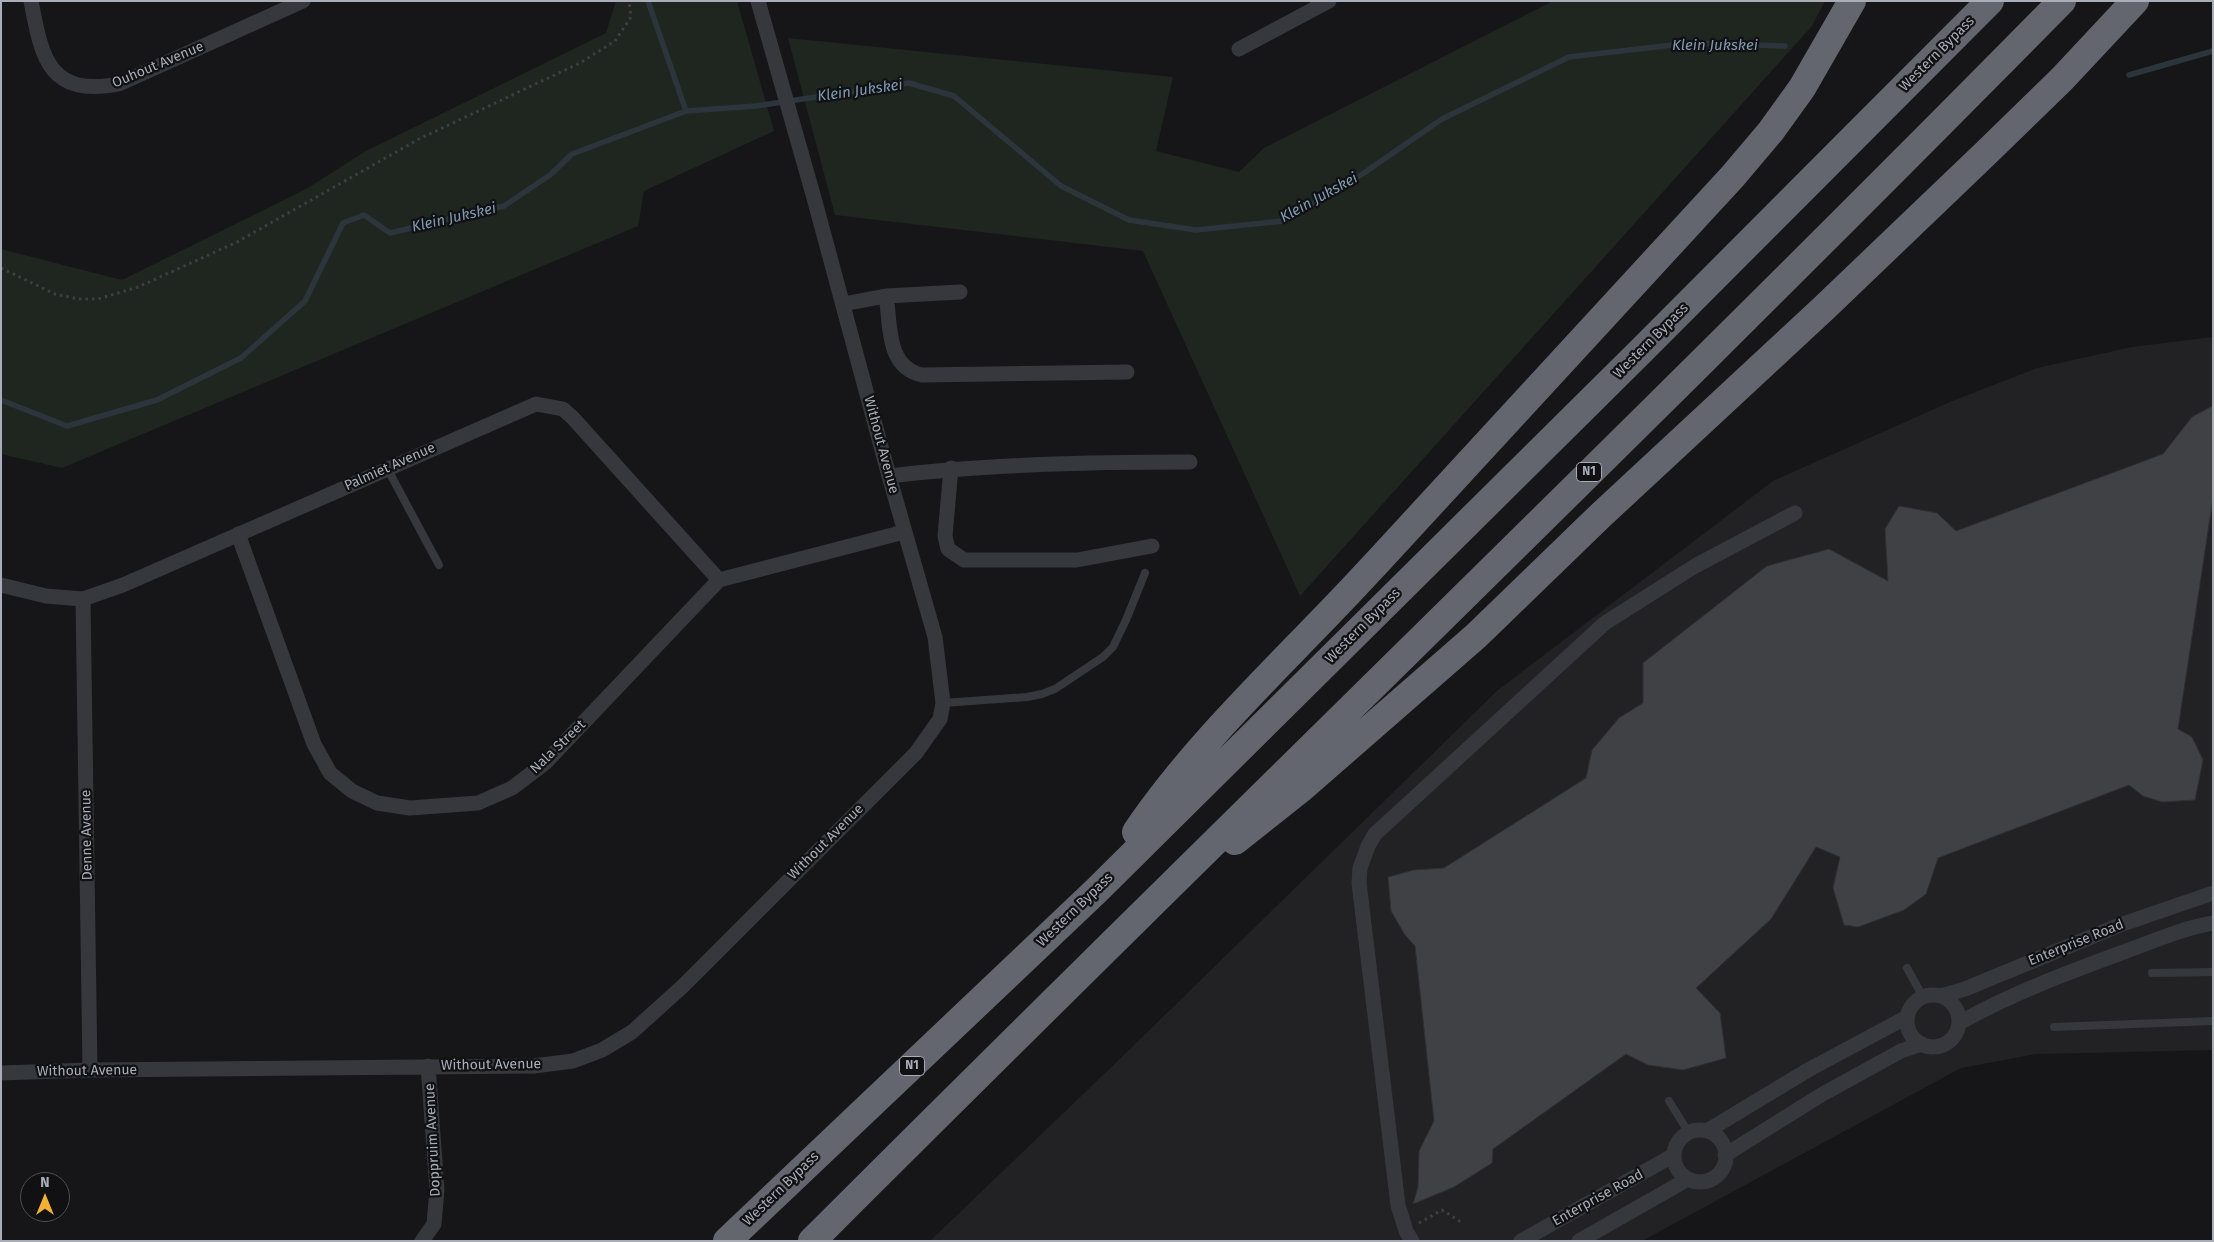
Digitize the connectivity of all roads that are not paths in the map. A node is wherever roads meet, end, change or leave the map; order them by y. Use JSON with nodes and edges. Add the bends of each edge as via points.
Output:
{"nodes":[{"id":1,"x":31,"y":1,"type":"edge"},
{"id":2,"x":303,"y":1,"type":"edge"},
{"id":3,"x":758,"y":1,"type":"edge"},
{"id":4,"x":1329,"y":1,"type":"edge"},
{"id":5,"x":1852,"y":1,"type":"edge"},
{"id":6,"x":1990,"y":1,"type":"edge"},
{"id":7,"x":2062,"y":1,"type":"edge"},
{"id":8,"x":2135,"y":1,"type":"edge"},
{"id":9,"x":1239,"y":50,"type":"dead end"},
{"id":10,"x":960,"y":292,"type":"dead end"},
{"id":11,"x":886,"y":296,"type":"junction"},
{"id":12,"x":843,"y":304,"type":"junction"},
{"id":13,"x":1127,"y":372,"type":"dead end"},
{"id":14,"x":1190,"y":462,"type":"dead end"},
{"id":15,"x":387,"y":468,"type":"junction"},
{"id":16,"x":951,"y":468,"type":"junction"},
{"id":17,"x":889,"y":476,"type":"junction"},
{"id":18,"x":1795,"y":513,"type":"dead end"},
{"id":19,"x":904,"y":532,"type":"junction"},
{"id":20,"x":238,"y":534,"type":"junction"},
{"id":21,"x":1152,"y":546,"type":"dead end"},
{"id":22,"x":439,"y":565,"type":"dead end"},
{"id":23,"x":1145,"y":573,"type":"dead end"},
{"id":24,"x":719,"y":580,"type":"junction"},
{"id":25,"x":1,"y":585,"type":"edge"},
{"id":26,"x":83,"y":599,"type":"junction"},
{"id":27,"x":943,"y":703,"type":"junction"},
{"id":28,"x":1096,"y":891,"type":"junction"},
{"id":29,"x":2213,"y":893,"type":"edge"},
{"id":30,"x":2213,"y":923,"type":"edge"},
{"id":31,"x":1113,"y":939,"type":"junction"},
{"id":32,"x":1907,"y":968,"type":"dead end"},
{"id":33,"x":2213,"y":972,"type":"edge"},
{"id":34,"x":2152,"y":973,"type":"dead end"},
{"id":35,"x":1941,"y":996,"type":"junction"},
{"id":36,"x":1923,"y":997,"type":"junction"},
{"id":37,"x":1908,"y":1017,"type":"junction"},
{"id":38,"x":2213,"y":1021,"type":"edge"},
{"id":39,"x":1959,"y":1023,"type":"junction"},
{"id":40,"x":2054,"y":1027,"type":"dead end"},
{"id":41,"x":1922,"y":1044,"type":"junction"},
{"id":42,"x":428,"y":1066,"type":"junction"},
{"id":43,"x":90,"y":1070,"type":"junction"},
{"id":44,"x":1,"y":1073,"type":"edge"},
{"id":45,"x":1669,"y":1100,"type":"dead end"},
{"id":46,"x":1707,"y":1131,"type":"junction"},
{"id":47,"x":1689,"y":1133,"type":"junction"},
{"id":48,"x":1674,"y":1155,"type":"junction"},
{"id":49,"x":1725,"y":1155,"type":"junction"},
{"id":50,"x":1688,"y":1179,"type":"junction"},
{"id":51,"x":1409,"y":1236,"type":"edge"},
{"id":52,"x":422,"y":1241,"type":"edge"},
{"id":53,"x":727,"y":1241,"type":"edge"},
{"id":54,"x":812,"y":1241,"type":"edge"},
{"id":55,"x":1521,"y":1241,"type":"edge"},
{"id":56,"x":1579,"y":1241,"type":"edge"}],
"edges":[{"from":1,"to":2,"type":"street","name":"Ouhout Avenue","via":[[44,55],[52,69],[65,81],[99,88],[119,84]]},
{"from":3,"to":12,"type":"street","name":"Without Avenue"},
{"from":4,"to":9,"type":"street"},
{"from":5,"to":28,"type":"highway","via":[[1802,88],[1733,176],[1224,724],[1138,828]]},
{"from":6,"to":28,"type":"highway","name":"Western Bypass","number":"N1"},
{"from":7,"to":31,"type":"highway","number":"N1"},
{"from":8,"to":31,"type":"highway","via":[[1987,152],[1476,636],[1303,787]]},
{"from":10,"to":11,"type":"street"},
{"from":11,"to":12,"type":"street"},
{"from":11,"to":13,"type":"street","via":[[893,348],[902,366],[911,373]]},
{"from":12,"to":17,"type":"street","name":"Without Avenue"},
{"from":14,"to":16,"type":"street"},
{"from":15,"to":20,"type":"street","name":"Palmiet Avenue"},
{"from":15,"to":22,"type":"lane"},
{"from":15,"to":24,"type":"street","name":"Palmiet Avenue","via":[[536,404],[563,410],[574,418]]},
{"from":16,"to":17,"type":"street"},
{"from":16,"to":21,"type":"street","via":[[945,536],[948,548],[964,560],[1077,560]]},
{"from":17,"to":19,"type":"street","name":"Without Avenue"},
{"from":18,"to":51,"type":"street","via":[[1695,566],[1605,623],[1375,834],[1368,846],[1360,868],[1359,883],[1398,1205]]},
{"from":19,"to":24,"type":"street"},
{"from":19,"to":27,"type":"street","name":"Without Avenue","via":[[935,637]]},
{"from":20,"to":24,"type":"street","name":"Nala Street","via":[[314,744],[330,773],[352,791],[377,803],[410,808],[478,803],[512,788],[544,763]]},
{"from":20,"to":26,"type":"street","name":"Palmiet Avenue","via":[[123,585]]},
{"from":23,"to":27,"type":"lane","via":[[1112,647],[1056,689],[1026,697]]},
{"from":25,"to":26,"type":"street","name":"Palmiet Avenue","via":[[46,596]]},
{"from":26,"to":43,"type":"street","name":"Denne Avenue"},
{"from":27,"to":42,"type":"street","name":"Without Avenue","via":[[940,719],[916,753],[683,986],[632,1032],[602,1050],[573,1061],[534,1066]]},
{"from":28,"to":53,"type":"highway","name":"Western Bypass","number":"N1"},
{"from":29,"to":35,"type":"street","name":"Enterprise Road","via":[[2120,925]]},
{"from":30,"to":39,"type":"street","name":"Enterprise Road","via":[[2108,958]]},
{"from":31,"to":54,"type":"highway","number":"N1"},
{"from":32,"to":36,"type":"lane"},
{"from":33,"to":34,"type":"lane"},
{"from":35,"to":36,"type":"street"},
{"from":35,"to":39,"type":"street","via":[[1955,1006]]},
{"from":36,"to":37,"type":"street","via":[[1915,1002]]},
{"from":37,"to":41,"type":"street","via":[[1910,1033]]},
{"from":37,"to":46,"type":"street","via":[[1808,1070]]},
{"from":38,"to":40,"type":"lane"},
{"from":39,"to":41,"type":"street","via":[[1957,1032],[1945,1044]]},
{"from":41,"to":49,"type":"street","via":[[1901,1051],[1821,1095]]},
{"from":42,"to":43,"type":"street","name":"Without Avenue"},
{"from":42,"to":52,"type":"street","name":"Doppruim Avenue","via":[[437,1190],[434,1224]]},
{"from":43,"to":44,"type":"street","name":"Without Avenue"},
{"from":45,"to":47,"type":"lane"},
{"from":46,"to":47,"type":"street"},
{"from":46,"to":49,"type":"street","via":[[1721,1142]]},
{"from":47,"to":48,"type":"street","via":[[1676,1144]]},
{"from":48,"to":50,"type":"street","via":[[1677,1168]]},
{"from":48,"to":55,"type":"street","name":"Enterprise Road"},
{"from":49,"to":50,"type":"street","via":[[1723,1168],[1712,1179],[1704,1182]]},
{"from":50,"to":56,"type":"street","name":"Enterprise Road"}]}
